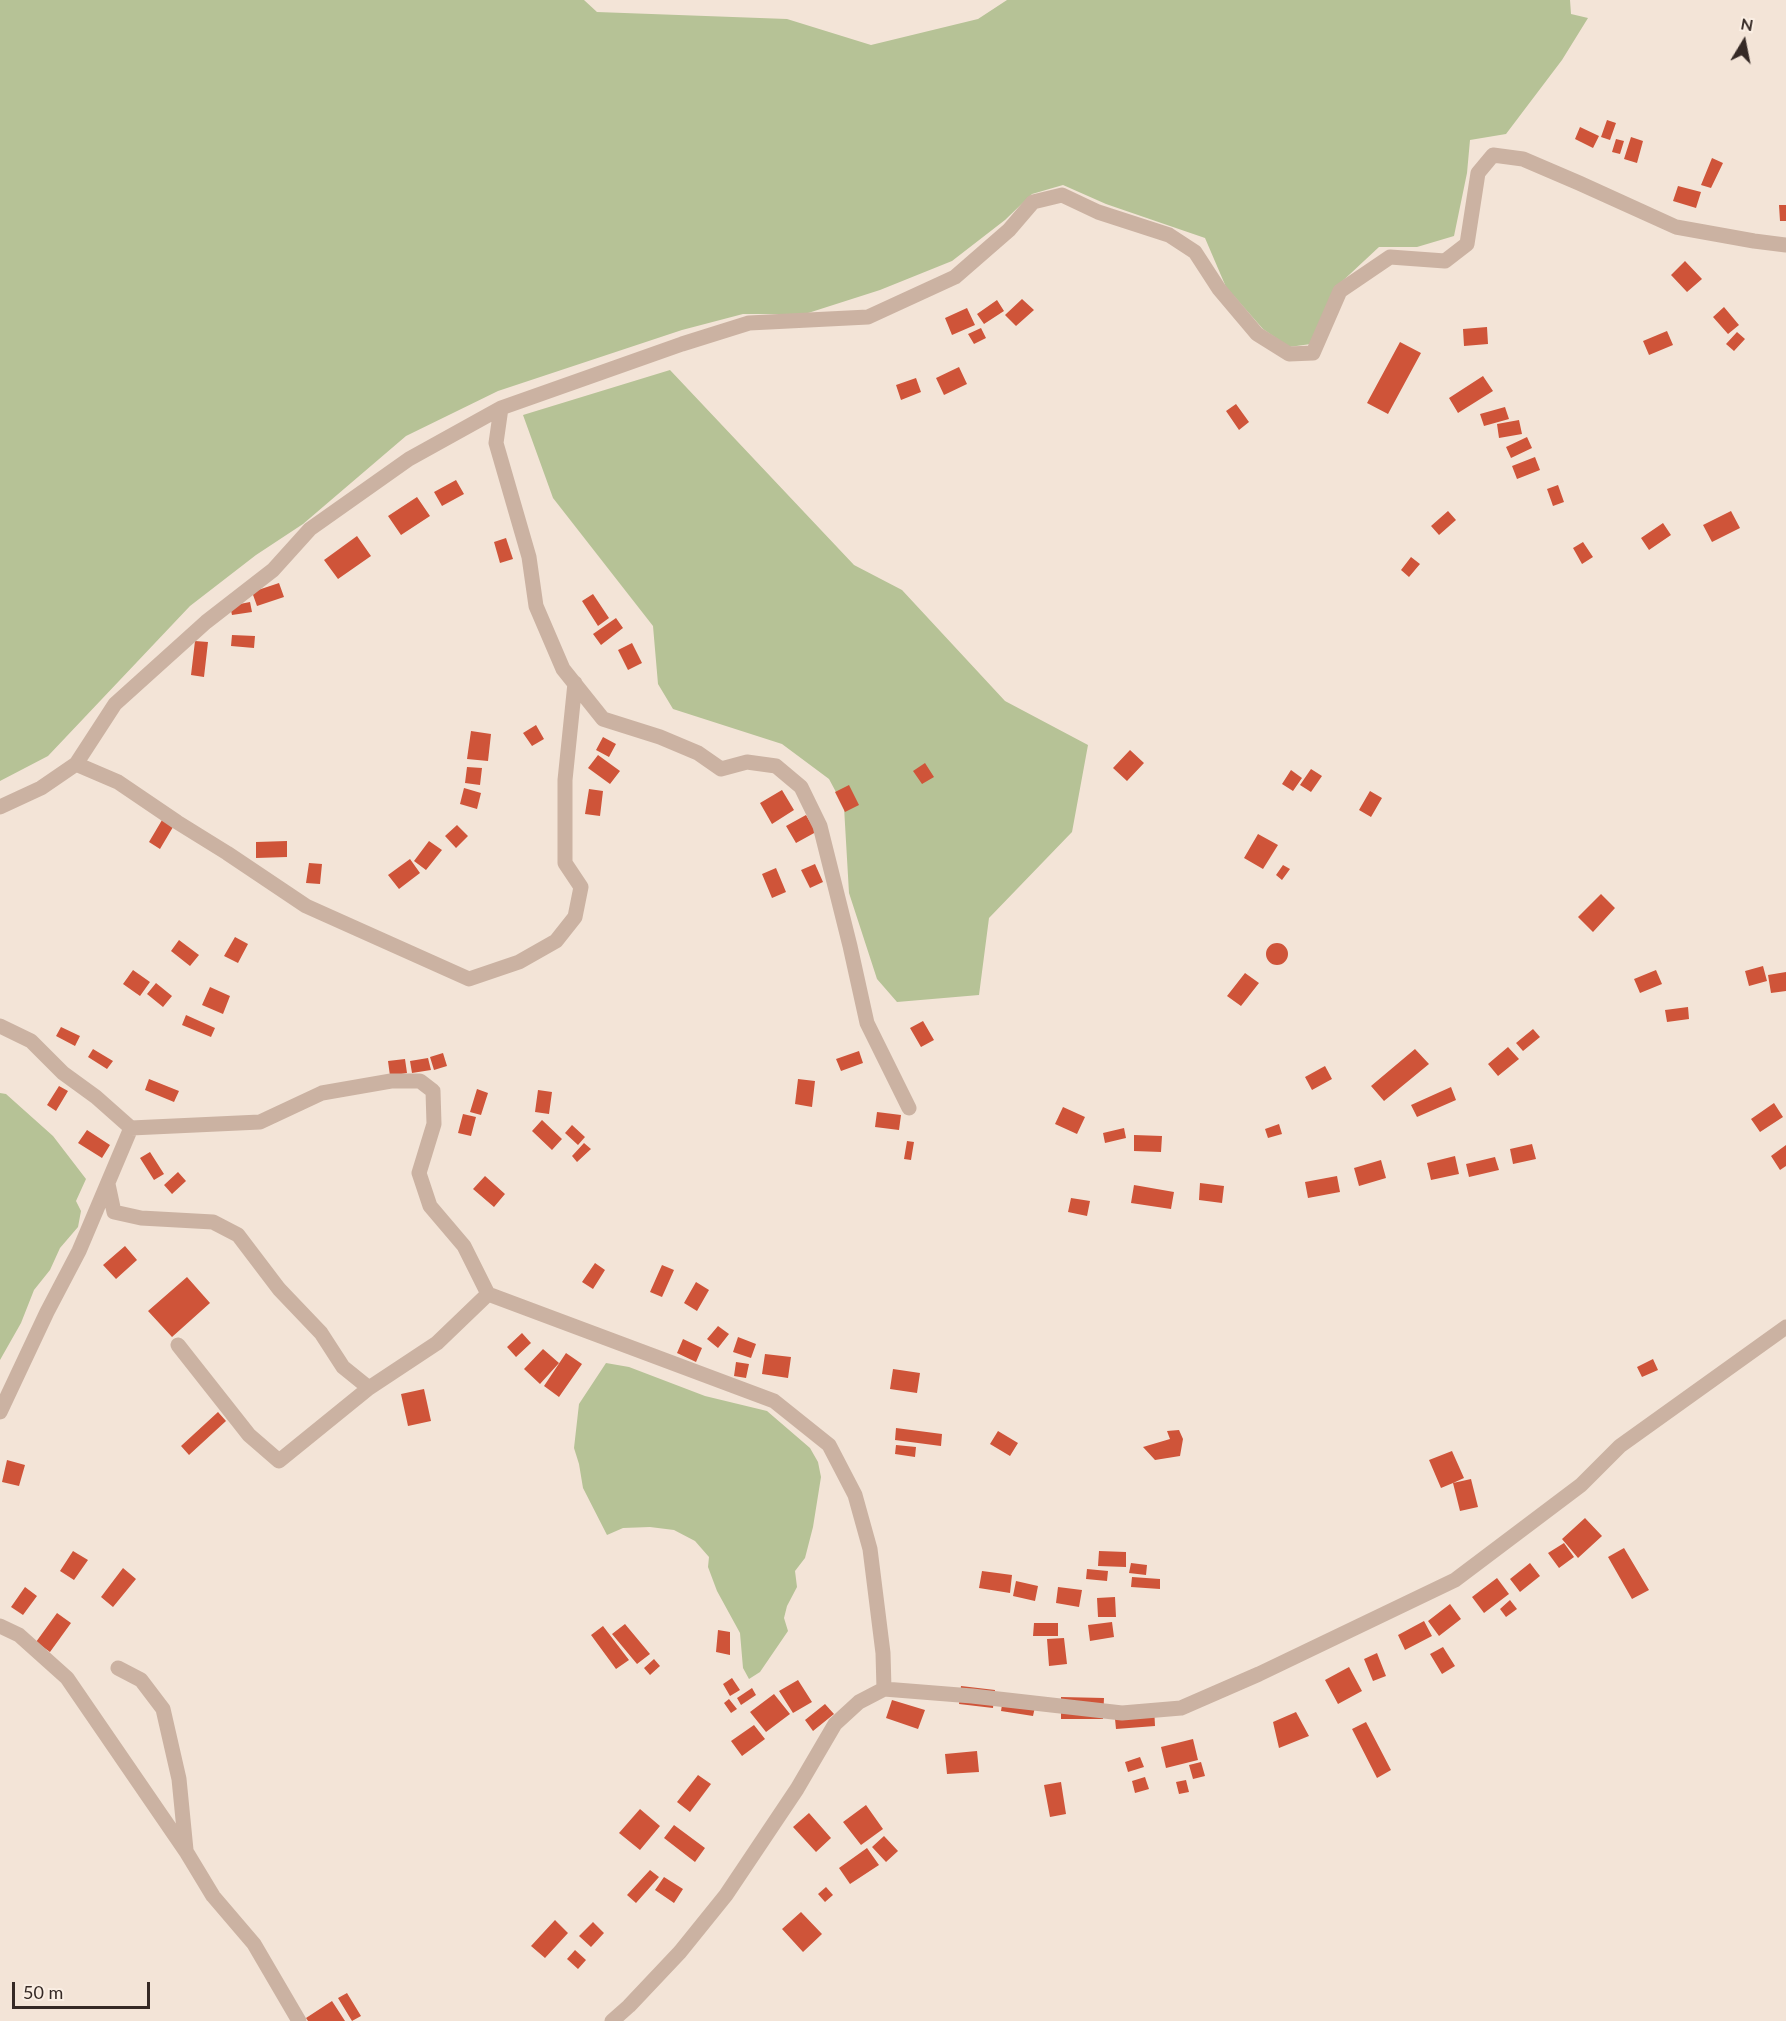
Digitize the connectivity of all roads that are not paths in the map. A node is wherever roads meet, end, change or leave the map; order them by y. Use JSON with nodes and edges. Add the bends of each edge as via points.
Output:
{"nodes":[{"id":1,"x":1786,"y":244,"type":"edge"},
{"id":2,"x":501,"y":408,"type":"junction"},
{"id":3,"x":575,"y":683,"type":"junction"},
{"id":4,"x":76,"y":764,"type":"junction"},
{"id":5,"x":0,"y":807,"type":"edge"},
{"id":6,"x":0,"y":1026,"type":"edge"},
{"id":7,"x":909,"y":1108,"type":"dead end"},
{"id":8,"x":132,"y":1128,"type":"junction"},
{"id":9,"x":108,"y":1184,"type":"junction"},
{"id":10,"x":488,"y":1294,"type":"junction"},
{"id":11,"x":1786,"y":1327,"type":"edge"},
{"id":12,"x":178,"y":1345,"type":"dead end"},
{"id":13,"x":369,"y":1388,"type":"junction"},
{"id":14,"x":0,"y":1412,"type":"edge"},
{"id":15,"x":0,"y":1626,"type":"edge"},
{"id":16,"x":118,"y":1668,"type":"dead end"},
{"id":17,"x":884,"y":1689,"type":"junction"},
{"id":18,"x":187,"y":1853,"type":"junction"},
{"id":19,"x":299,"y":2021,"type":"edge"},
{"id":20,"x":612,"y":2021,"type":"edge"}],
"edges":[{"from":1,"to":2,"type":"street","via":[[1676,227],[1522,159],[1493,155],[1479,173],[1467,244],[1445,261],[1390,257],[1340,291],[1313,353],[1289,354],[1257,334],[1219,289],[1195,252],[1169,235],[1098,212],[1062,195],[1033,202],[1009,230],[955,277],[868,317],[749,323]]},
{"from":2,"to":3,"type":"street","via":[[496,443],[529,557],[536,606],[564,669]]},
{"from":2,"to":4,"type":"street","via":[[409,459],[310,529],[273,570],[206,622],[114,704]]},
{"from":3,"to":4,"type":"street","via":[[565,780],[565,863],[581,887],[575,917],[556,941],[519,962],[469,979],[306,906],[118,782]]},
{"from":3,"to":7,"type":"street","via":[[603,719],[698,753],[721,769],[747,762],[776,766],[801,787],[820,826],[867,1023]]},
{"from":4,"to":5,"type":"street","via":[[41,788]]},
{"from":6,"to":8,"type":"street","via":[[31,1041],[63,1073]]},
{"from":8,"to":9,"type":"street"},
{"from":8,"to":10,"type":"street","via":[[260,1122],[322,1093],[391,1081],[420,1081],[433,1091],[434,1124],[419,1173],[430,1206],[464,1246]]},
{"from":9,"to":13,"type":"street","via":[[114,1212],[141,1218],[213,1222],[238,1235],[279,1289],[321,1333],[343,1367]]},
{"from":9,"to":14,"type":"street"},
{"from":10,"to":13,"type":"street","via":[[437,1343]]},
{"from":10,"to":17,"type":"street","via":[[774,1401],[829,1445],[855,1494],[870,1550]]},
{"from":11,"to":17,"type":"street","via":[[1620,1446],[1581,1485],[1455,1580],[1181,1708],[1122,1713]]},
{"from":12,"to":13,"type":"street","via":[[249,1435],[279,1461]]},
{"from":15,"to":18,"type":"street","via":[[19,1635],[67,1678]]},
{"from":16,"to":18,"type":"street","via":[[141,1680],[163,1709],[179,1779]]},
{"from":17,"to":20,"type":"street","via":[[859,1702],[835,1724],[726,1895],[680,1952]]},
{"from":18,"to":19,"type":"street","via":[[213,1896],[254,1944]]}]}
